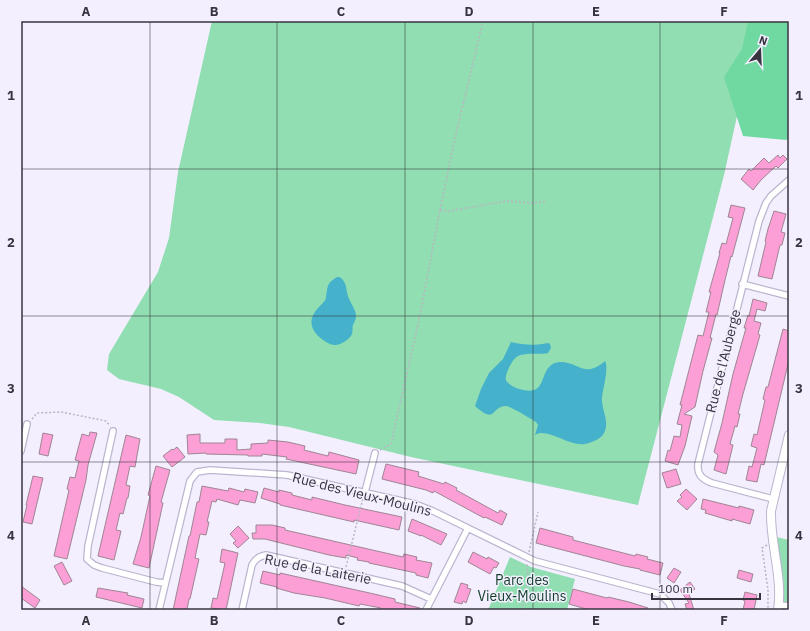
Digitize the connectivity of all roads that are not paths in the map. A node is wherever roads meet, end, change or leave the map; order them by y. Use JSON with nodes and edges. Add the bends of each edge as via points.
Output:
{"nodes":[{"id":1,"x":789,"y":180,"type":"edge"},
{"id":2,"x":742,"y":284,"type":"junction"},
{"id":3,"x":789,"y":296,"type":"edge"},
{"id":4,"x":27,"y":424,"type":"road end"},
{"id":5,"x":113,"y":431,"type":"road end"},
{"id":6,"x":789,"y":435,"type":"edge"},
{"id":7,"x":21,"y":451,"type":"edge"},
{"id":8,"x":375,"y":453,"type":"road end"},
{"id":9,"x":366,"y":492,"type":"junction"},
{"id":10,"x":773,"y":499,"type":"junction"},
{"id":11,"x":468,"y":528,"type":"junction"},
{"id":12,"x":164,"y":582,"type":"junction"},
{"id":13,"x":431,"y":599,"type":"junction"},
{"id":14,"x":789,"y":606,"type":"edge"},
{"id":15,"x":778,"y":607,"type":"edge"},
{"id":16,"x":159,"y":610,"type":"edge"},
{"id":17,"x":242,"y":610,"type":"edge"},
{"id":18,"x":426,"y":610,"type":"edge"},
{"id":19,"x":672,"y":610,"type":"edge"}],
"edges":[{"from":1,"to":2,"type":"street","name":"Rue de l'Auberge","via":[[776,190],[766,203]]},
{"from":2,"to":3,"type":"street"},
{"from":2,"to":10,"type":"street","name":"Rue de l'Auberge","via":[[698,469],[699,475],[712,483]]},
{"from":4,"to":7,"type":"street"},
{"from":5,"to":12,"type":"street","via":[[87,559],[102,568]]},
{"from":6,"to":10,"type":"street"},
{"from":8,"to":9,"type":"street"},
{"from":9,"to":11,"type":"street","name":"Rue des Vieux-Moulins","via":[[425,507]]},
{"from":9,"to":12,"type":"street","name":"Rue des Vieux-Moulins","via":[[277,474],[210,470],[197,472],[188,487]]},
{"from":10,"to":15,"type":"street","via":[[770,523],[778,576]]},
{"from":11,"to":13,"type":"street"},
{"from":11,"to":19,"type":"street","name":"Rue des Vieux-Moulins","via":[[535,561],[660,594]]},
{"from":12,"to":16,"type":"street","name":"Rue des Vieux-Moulins"},
{"from":13,"to":17,"type":"street","name":"Rue de la Laiterie","via":[[402,586],[266,555],[260,556],[252,565]]},
{"from":13,"to":18,"type":"street"},
{"from":14,"to":15,"type":"street"}]}
